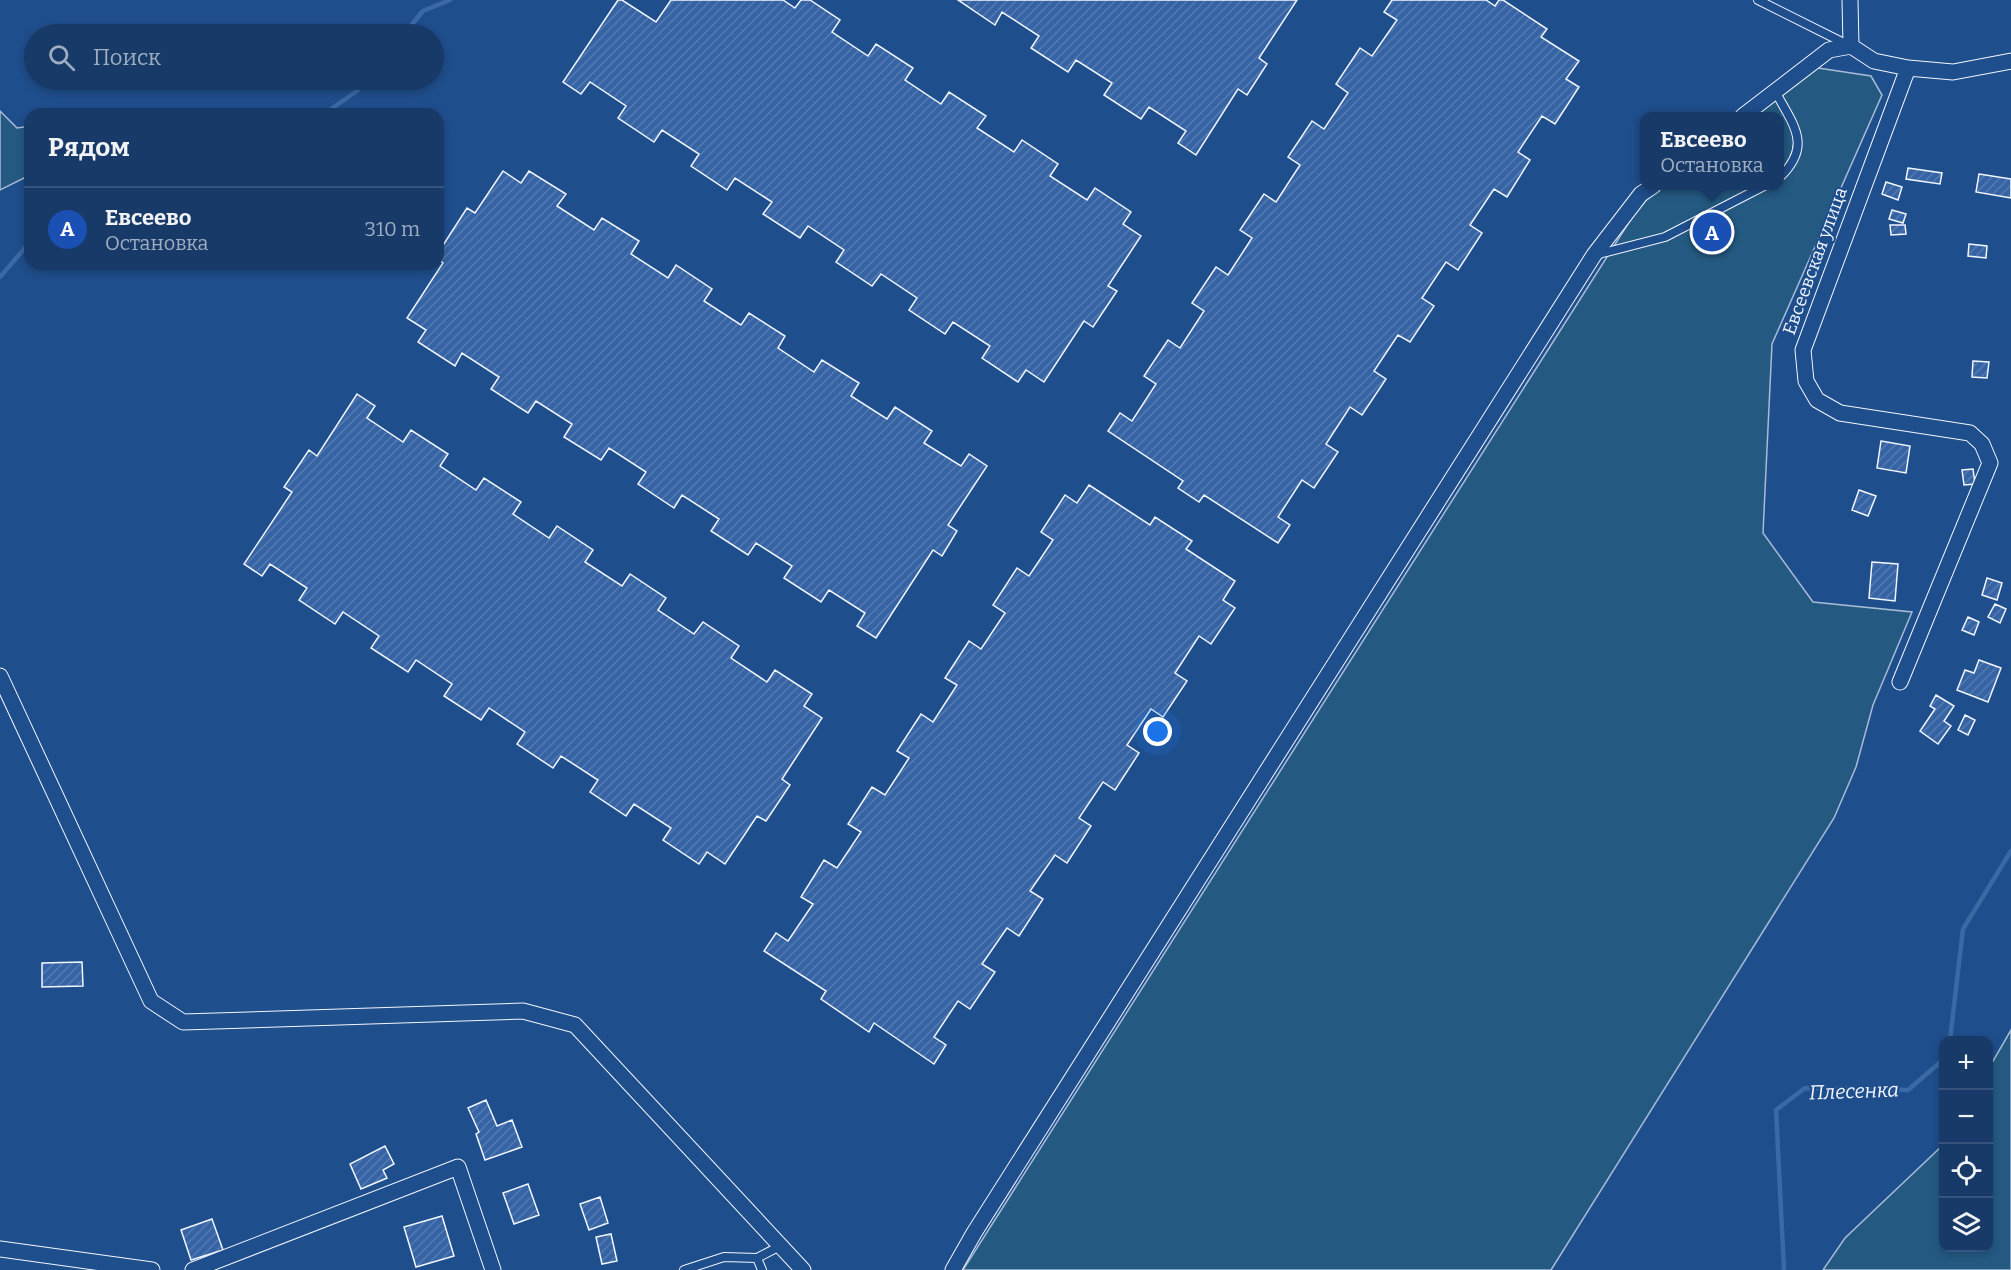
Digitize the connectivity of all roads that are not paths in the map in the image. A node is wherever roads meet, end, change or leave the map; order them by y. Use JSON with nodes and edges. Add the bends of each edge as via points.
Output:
{"nodes":[{"id":1,"x":1758,"y":0,"type":"edge"},
{"id":2,"x":1850,"y":0,"type":"edge"},
{"id":3,"x":1851,"y":46,"type":"junction"},
{"id":4,"x":2011,"y":62,"type":"edge"},
{"id":5,"x":1908,"y":68,"type":"junction"},
{"id":6,"x":1775,"y":91,"type":"junction"},
{"id":7,"x":1749,"y":112,"type":"edge"},
{"id":8,"x":1784,"y":172,"type":"edge"},
{"id":9,"x":1647,"y":190,"type":"edge"},
{"id":10,"x":1756,"y":190,"type":"edge"},
{"id":11,"x":1594,"y":255,"type":"junction"},
{"id":12,"x":0,"y":676,"type":"edge"},
{"id":13,"x":1900,"y":682,"type":"dead end"},
{"id":14,"x":780,"y":1246,"type":"junction"},
{"id":15,"x":0,"y":1249,"type":"edge"},
{"id":16,"x":757,"y":1258,"type":"junction"},
{"id":17,"x":152,"y":1270,"type":"edge"},
{"id":18,"x":193,"y":1270,"type":"edge"},
{"id":19,"x":493,"y":1270,"type":"edge"},
{"id":20,"x":684,"y":1270,"type":"edge"},
{"id":21,"x":762,"y":1270,"type":"edge"},
{"id":22,"x":803,"y":1270,"type":"edge"},
{"id":23,"x":953,"y":1270,"type":"edge"}],
"edges":[{"from":1,"to":3,"type":"lane"},
{"from":2,"to":3,"type":"street"},
{"from":3,"to":5,"type":"street","via":[[1875,61]]},
{"from":3,"to":6,"type":"street","via":[[1829,50]]},
{"from":4,"to":5,"type":"street","via":[[1953,72]]},
{"from":5,"to":13,"type":"street","name":"Евсеевская улица","via":[[1803,350],[1806,381],[1817,400],[1840,413],[1970,433],[1982,444],[1990,463]]},
{"from":6,"to":7,"type":"street"},
{"from":6,"to":8,"type":"lane","via":[[1798,133],[1797,150]]},
{"from":9,"to":11,"type":"street"},
{"from":10,"to":11,"type":"lane","via":[[1665,237]]},
{"from":11,"to":23,"type":"street"},
{"from":12,"to":14,"type":"street","via":[[151,1001],[183,1022],[523,1011],[575,1025]]},
{"from":14,"to":16,"type":"lane"},
{"from":14,"to":22,"type":"street"},
{"from":15,"to":17,"type":"street"},
{"from":16,"to":20,"type":"lane","via":[[724,1257]]},
{"from":16,"to":21,"type":"lane"},
{"from":18,"to":19,"type":"street","via":[[458,1167]]}]}
